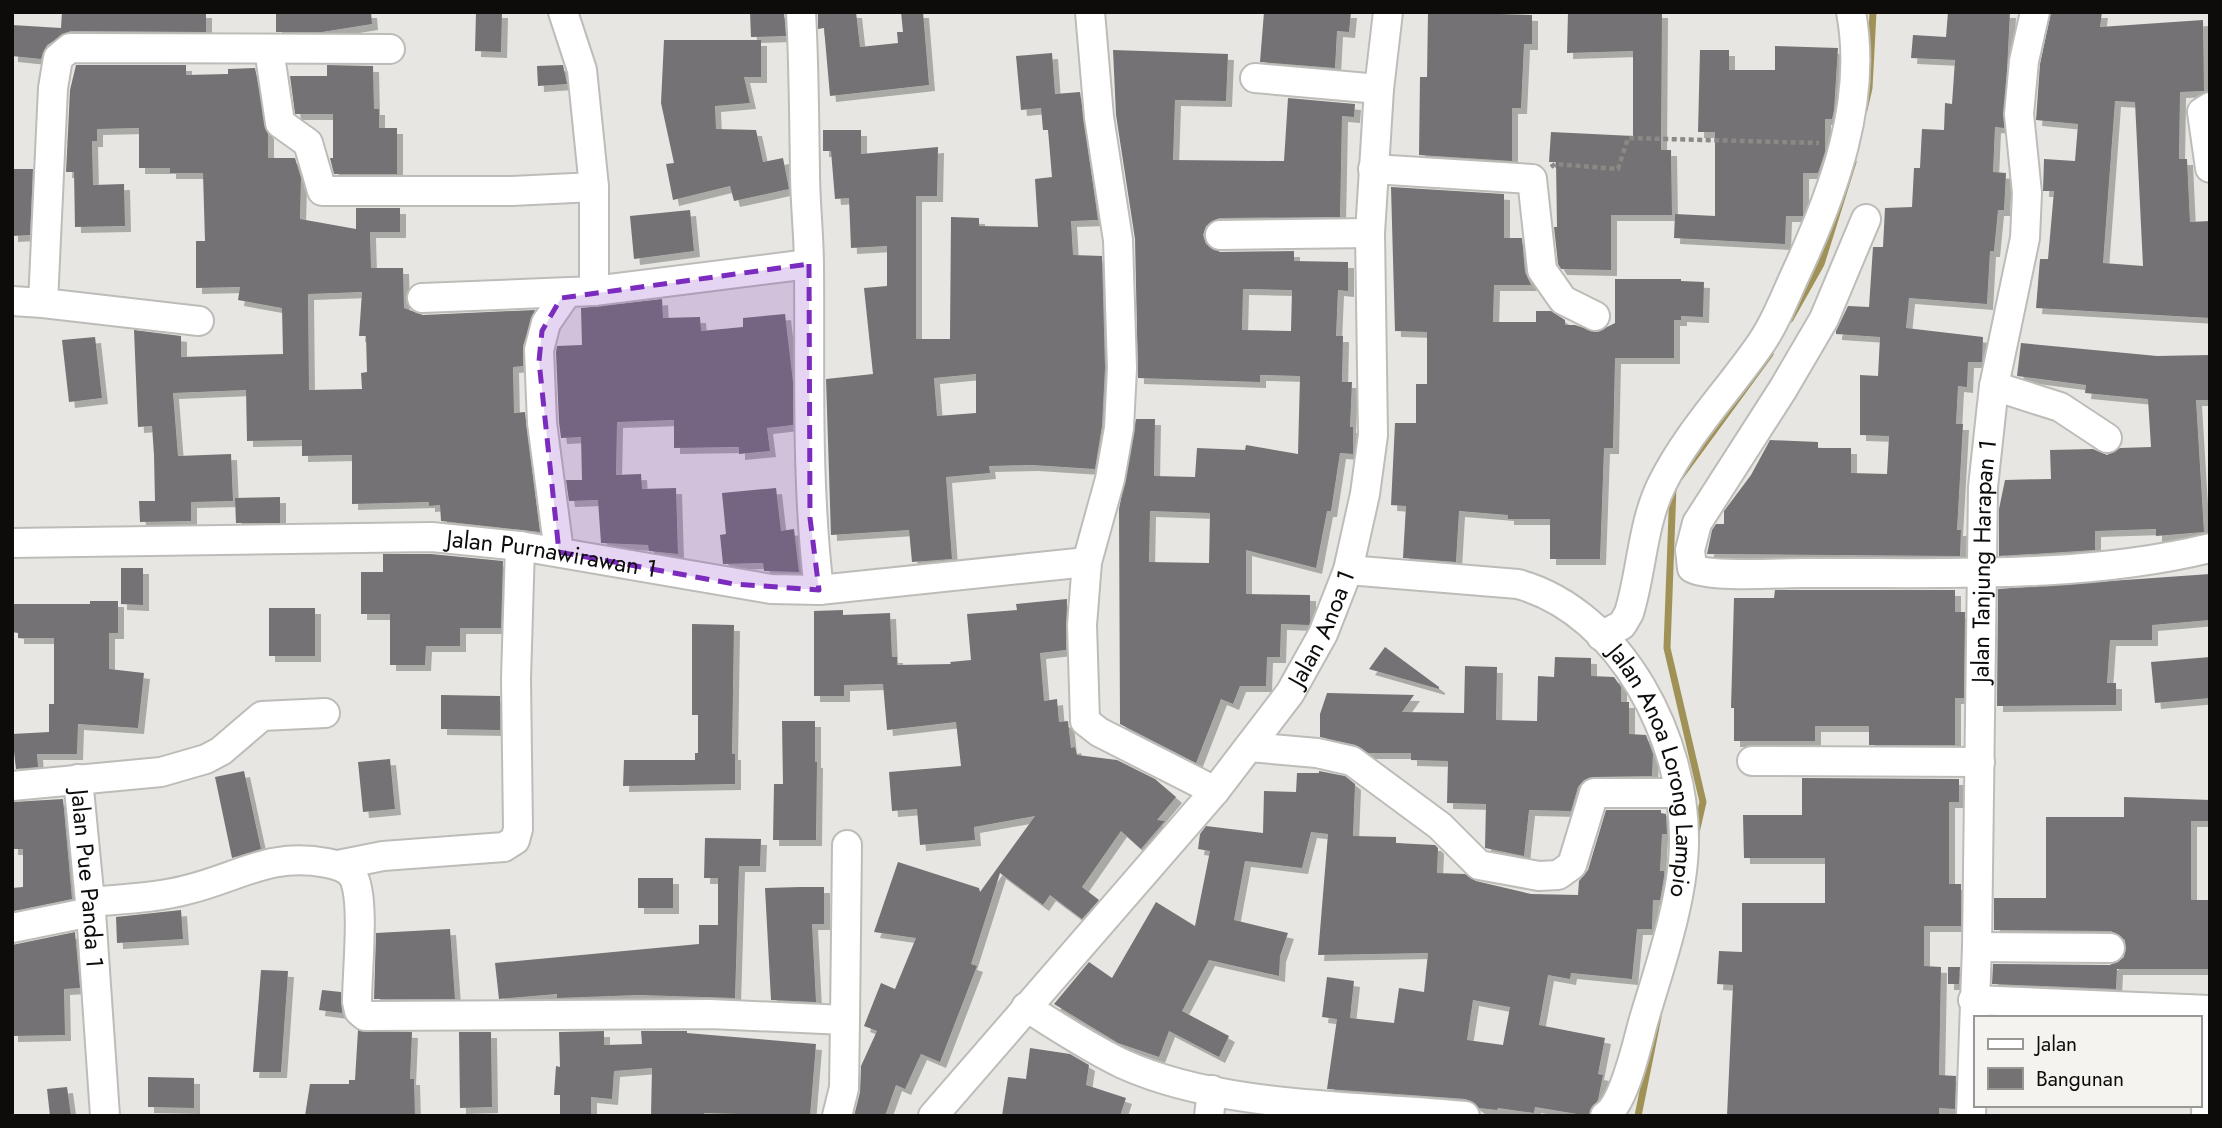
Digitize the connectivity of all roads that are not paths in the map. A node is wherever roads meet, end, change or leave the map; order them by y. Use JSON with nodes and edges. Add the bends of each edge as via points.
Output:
{"nodes":[{"id":1,"x":563,"y":12,"type":"edge"},
{"id":2,"x":801,"y":12,"type":"edge"},
{"id":3,"x":1090,"y":12,"type":"edge"},
{"id":4,"x":1388,"y":12,"type":"edge"},
{"id":5,"x":1851,"y":12,"type":"edge"},
{"id":6,"x":2035,"y":12,"type":"edge"},
{"id":7,"x":390,"y":48,"type":"dead end"},
{"id":8,"x":269,"y":49,"type":"junction"},
{"id":9,"x":1255,"y":78,"type":"dead end"},
{"id":10,"x":1379,"y":89,"type":"junction"},
{"id":11,"x":2210,"y":107,"type":"edge"},
{"id":12,"x":2210,"y":168,"type":"edge"},
{"id":13,"x":1373,"y":169,"type":"junction"},
{"id":14,"x":594,"y":187,"type":"junction"},
{"id":15,"x":1866,"y":219,"type":"dead end"},
{"id":16,"x":1370,"y":233,"type":"junction"},
{"id":17,"x":1220,"y":234,"type":"dead end"},
{"id":18,"x":809,"y":264,"type":"junction"},
{"id":19,"x":594,"y":290,"type":"junction"},
{"id":20,"x":566,"y":293,"type":"junction"},
{"id":21,"x":422,"y":298,"type":"dead end"},
{"id":22,"x":12,"y":301,"type":"edge"},
{"id":23,"x":43,"y":303,"type":"junction"},
{"id":24,"x":1595,"y":316,"type":"dead end"},
{"id":25,"x":199,"y":321,"type":"dead end"},
{"id":26,"x":1994,"y":386,"type":"junction"},
{"id":27,"x":2107,"y":438,"type":"dead end"},
{"id":28,"x":12,"y":543,"type":"edge"},
{"id":29,"x":520,"y":546,"type":"junction"},
{"id":30,"x":2210,"y":548,"type":"edge"},
{"id":31,"x":559,"y":552,"type":"junction"},
{"id":32,"x":1087,"y":562,"type":"junction"},
{"id":33,"x":1348,"y":570,"type":"junction"},
{"id":34,"x":1980,"y":572,"type":"junction"},
{"id":35,"x":819,"y":590,"type":"junction"},
{"id":36,"x":1601,"y":636,"type":"junction"},
{"id":37,"x":325,"y":713,"type":"dead end"},
{"id":38,"x":1249,"y":747,"type":"junction"},
{"id":39,"x":1752,"y":761,"type":"dead end"},
{"id":40,"x":1980,"y":762,"type":"junction"},
{"id":41,"x":78,"y":779,"type":"junction"},
{"id":42,"x":12,"y":786,"type":"edge"},
{"id":43,"x":1215,"y":791,"type":"junction"},
{"id":44,"x":1679,"y":793,"type":"junction"},
{"id":45,"x":847,"y":845,"type":"dead end"},
{"id":46,"x":338,"y":865,"type":"junction"},
{"id":47,"x":91,"y":907,"type":"junction"},
{"id":48,"x":12,"y":928,"type":"edge"},
{"id":49,"x":1977,"y":947,"type":"junction"},
{"id":50,"x":2110,"y":948,"type":"dead end"},
{"id":51,"x":1973,"y":1000,"type":"junction"},
{"id":52,"x":1026,"y":1007,"type":"junction"},
{"id":53,"x":2209,"y":1010,"type":"edge"},
{"id":54,"x":845,"y":1020,"type":"junction"},
{"id":55,"x":1210,"y":1103,"type":"edge"},
{"id":56,"x":1379,"y":1111,"type":"edge"},
{"id":57,"x":106,"y":1116,"type":"edge"},
{"id":58,"x":837,"y":1116,"type":"edge"},
{"id":59,"x":933,"y":1116,"type":"edge"},
{"id":60,"x":1465,"y":1116,"type":"edge"},
{"id":61,"x":1605,"y":1116,"type":"edge"},
{"id":62,"x":1971,"y":1116,"type":"edge"},
{"id":63,"x":2206,"y":1116,"type":"edge"}],
"edges":[{"from":1,"to":14,"type":"street","via":[[582,70]]},
{"from":2,"to":18,"type":"street"},
{"from":3,"to":32,"type":"street","via":[[1099,117],[1118,240],[1122,368],[1119,428],[1110,478]]},
{"from":4,"to":10,"type":"street","name":"Jalan Anoa 1"},
{"from":5,"to":36,"type":"street","via":[[1857,68],[1844,143],[1819,225],[1775,320],[1663,481],[1629,613],[1622,625]]},
{"from":6,"to":26,"type":"street","name":"Jalan Tanjung Harapan 1","via":[[2019,114],[2027,193],[2025,238]]},
{"from":7,"to":8,"type":"street"},
{"from":8,"to":14,"type":"street","via":[[280,123],[308,143],[322,191]]},
{"from":8,"to":23,"type":"street","via":[[70,48],[58,58],[52,88]]},
{"from":9,"to":10,"type":"street"},
{"from":10,"to":13,"type":"street","name":"Jalan Anoa 1"},
{"from":11,"to":12,"type":"street","via":[[2203,112]]},
{"from":13,"to":16,"type":"street","name":"Jalan Anoa 1"},
{"from":13,"to":24,"type":"street","via":[[1532,179],[1545,278],[1563,300]]},
{"from":14,"to":19,"type":"street"},
{"from":15,"to":34,"type":"street","via":[[1824,319],[1697,523],[1690,562],[1701,571],[1750,573]]},
{"from":16,"to":17,"type":"street"},
{"from":16,"to":33,"type":"street","name":"Jalan Anoa 1","via":[[1373,436]]},
{"from":18,"to":19,"type":"street"},
{"from":18,"to":35,"type":"street","via":[[810,518]]},
{"from":19,"to":20,"type":"street"},
{"from":20,"to":21,"type":"street"},
{"from":20,"to":31,"type":"street","via":[[546,323],[539,350],[542,423]]},
{"from":22,"to":23,"type":"street"},
{"from":23,"to":25,"type":"street"},
{"from":26,"to":27,"type":"street","via":[[2060,407]]},
{"from":26,"to":34,"type":"street","name":"Jalan Tanjung Harapan 1"},
{"from":28,"to":29,"type":"street","name":"Jalan Purnawirawan 1","via":[[432,537]]},
{"from":29,"to":31,"type":"street","name":"Jalan Purnawirawan 1"},
{"from":29,"to":46,"type":"street","via":[[515,840],[504,847],[383,856]]},
{"from":30,"to":34,"type":"street","via":[[2122,564]]},
{"from":31,"to":35,"type":"street","name":"Jalan Purnawirawan 1","via":[[734,584]]},
{"from":32,"to":35,"type":"street","name":"Jalan Purnawirawan 1"},
{"from":32,"to":43,"type":"street","via":[[1082,625],[1085,721],[1099,733]]},
{"from":33,"to":36,"type":"street","name":"Jalan Anoa Lorong Lampio","via":[[1518,584],[1545,591],[1568,604]]},
{"from":33,"to":38,"type":"street","name":"Jalan Anoa 1","via":[[1317,646],[1290,693]]},
{"from":34,"to":40,"type":"street","name":"Jalan Tanjung Harapan 1"},
{"from":36,"to":44,"type":"street","name":"Jalan Anoa Lorong Lampio","via":[[1633,674],[1649,702]]},
{"from":37,"to":41,"type":"street","name":"Jalan Pue Panda 1","via":[[262,716],[206,759],[161,772]]},
{"from":38,"to":43,"type":"street","name":"Jalan Anoa 1"},
{"from":38,"to":44,"type":"street","via":[[1352,761],[1440,826],[1479,865],[1539,876],[1558,875],[1572,865],[1597,792]]},
{"from":39,"to":40,"type":"street"},
{"from":40,"to":49,"type":"street","name":"Jalan Tanjung Harapan 1"},
{"from":41,"to":42,"type":"street"},
{"from":41,"to":47,"type":"street","name":"Jalan Pue Panda 1"},
{"from":43,"to":52,"type":"street","name":"Jalan Anoa 1"},
{"from":44,"to":61,"type":"street","name":"Jalan Anoa Lorong Lampio","via":[[1684,844],[1676,899],[1622,1091],[1612,1112]]},
{"from":45,"to":54,"type":"street"},
{"from":46,"to":47,"type":"street","via":[[310,860],[269,862],[189,889]]},
{"from":46,"to":54,"type":"street","via":[[349,872],[358,893],[357,1002],[365,1016],[710,1014]]},
{"from":47,"to":48,"type":"street"},
{"from":47,"to":57,"type":"street","name":"Jalan Pue Panda 1"},
{"from":49,"to":50,"type":"street"},
{"from":49,"to":51,"type":"street","name":"Jalan Tanjung Harapan 1"},
{"from":51,"to":53,"type":"street"},
{"from":51,"to":62,"type":"street","name":"Jalan Tanjung Harapan 1"},
{"from":52,"to":55,"type":"street","via":[[1124,1064],[1170,1080]]},
{"from":52,"to":59,"type":"street","name":"Jalan Anoa 1"},
{"from":53,"to":63,"type":"street"},
{"from":54,"to":58,"type":"street","via":[[844,1088]]},
{"from":55,"to":56,"type":"street","via":[[1289,1102]]},
{"from":56,"to":60,"type":"street"}]}
